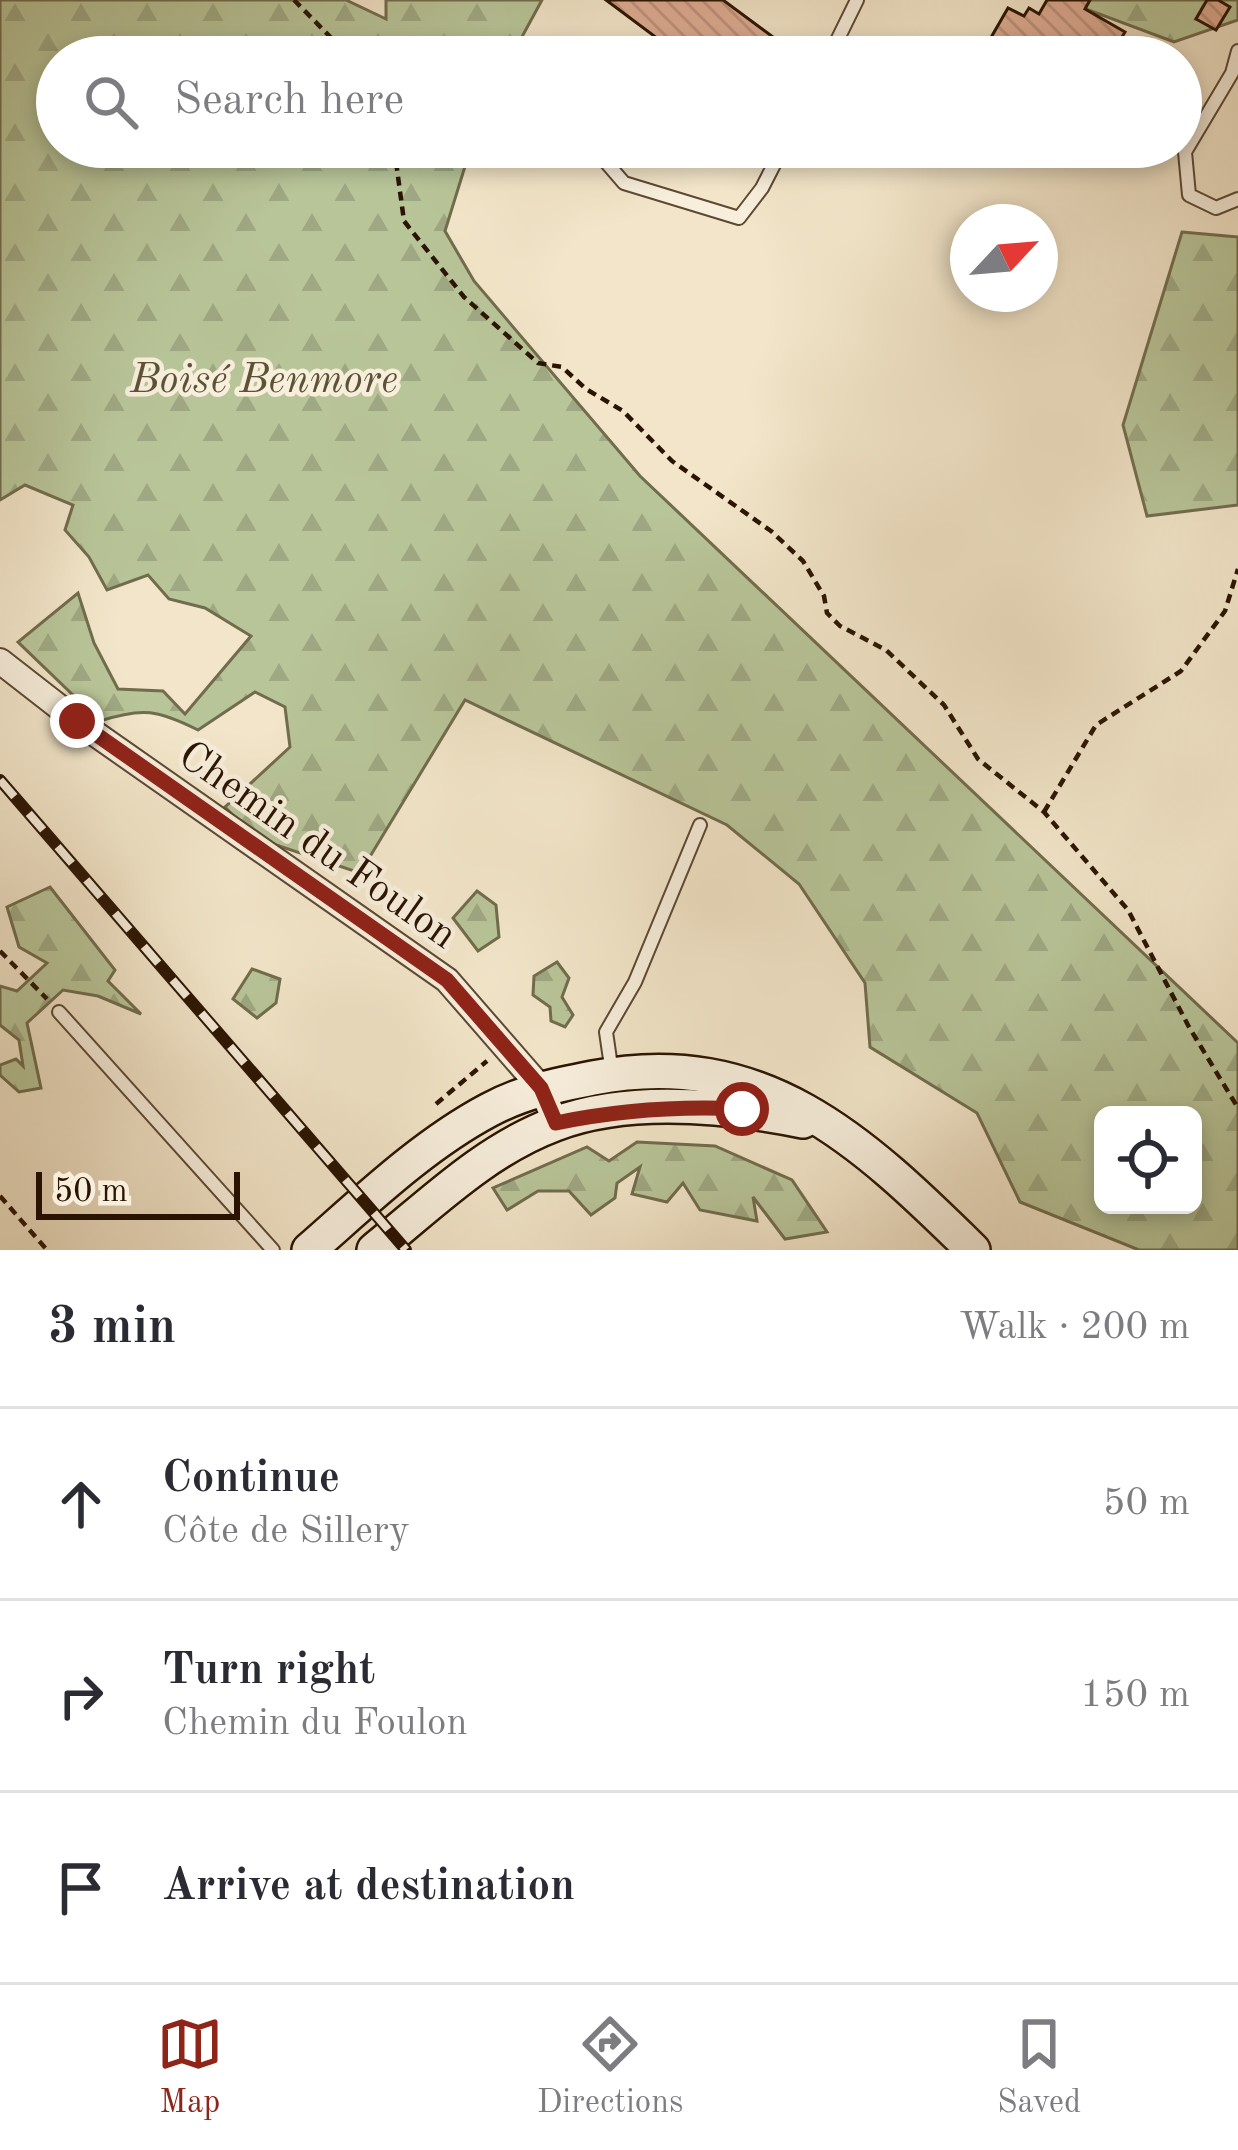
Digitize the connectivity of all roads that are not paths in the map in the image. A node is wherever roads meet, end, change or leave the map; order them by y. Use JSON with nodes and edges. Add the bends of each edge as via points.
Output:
{"nodes":[{"id":1,"x":857,"y":0,"type":"edge"},
{"id":2,"x":839,"y":36,"type":"edge"},
{"id":3,"x":1238,"y":51,"type":"edge"},
{"id":4,"x":1202,"y":123,"type":"edge"},
{"id":5,"x":611,"y":168,"type":"edge"},
{"id":6,"x":772,"y":168,"type":"edge"},
{"id":7,"x":1186,"y":168,"type":"edge"},
{"id":8,"x":1238,"y":199,"type":"edge"},
{"id":9,"x":0,"y":661,"type":"edge"},
{"id":10,"x":700,"y":825,"type":"dead end"},
{"id":11,"x":59,"y":1012,"type":"road end"},
{"id":12,"x":612,"y":1074,"type":"junction"},
{"id":13,"x":541,"y":1088,"type":"junction"},
{"id":14,"x":556,"y":1123,"type":"junction"},
{"id":15,"x":826,"y":1125,"type":"junction"},
{"id":16,"x":273,"y":1250,"type":"edge"},
{"id":17,"x":309,"y":1250,"type":"edge"},
{"id":18,"x":374,"y":1250,"type":"edge"},
{"id":19,"x":974,"y":1250,"type":"edge"}],
"edges":[{"from":1,"to":2,"type":"lane"},
{"from":3,"to":4,"type":"lane"},
{"from":5,"to":6,"type":"lane","via":[[624,183],[739,218]]},
{"from":7,"to":8,"type":"lane","via":[[1189,195],[1216,208]]},
{"from":9,"to":13,"type":"street","name":"Chemin du Foulon","via":[[447,980]]},
{"from":10,"to":12,"type":"lane","via":[[606,1032]]},
{"from":11,"to":16,"type":"lane"},
{"from":12,"to":13,"type":"street"},
{"from":12,"to":15,"type":"street","via":[[676,1071],[741,1081],[785,1097]]},
{"from":13,"to":14,"type":"street","name":"Chemin du Foulon"},
{"from":13,"to":17,"type":"street","via":[[447,1137]]},
{"from":14,"to":15,"type":"street","via":[[687,1106]]},
{"from":14,"to":18,"type":"street","via":[[438,1194]]},
{"from":15,"to":19,"type":"street","via":[[909,1187]]}]}
